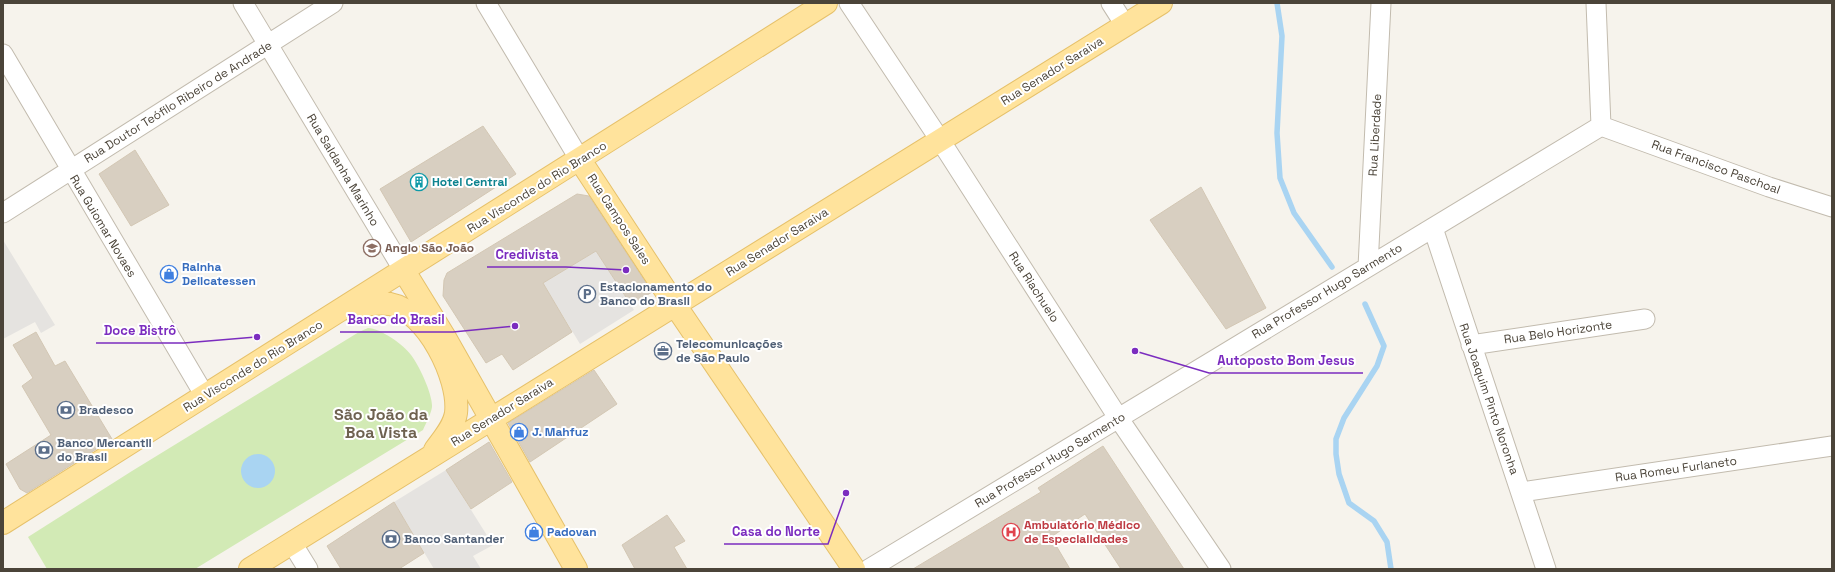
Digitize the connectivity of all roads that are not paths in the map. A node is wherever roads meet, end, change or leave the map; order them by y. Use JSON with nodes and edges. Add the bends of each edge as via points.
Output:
{"nodes":[{"id":1,"x":243,"y":3,"type":"edge"},
{"id":2,"x":333,"y":3,"type":"edge"},
{"id":3,"x":486,"y":3,"type":"edge"},
{"id":4,"x":826,"y":3,"type":"edge"},
{"id":5,"x":849,"y":3,"type":"edge"},
{"id":6,"x":1111,"y":3,"type":"edge"},
{"id":7,"x":1161,"y":3,"type":"edge"},
{"id":8,"x":1381,"y":3,"type":"edge"},
{"id":9,"x":1596,"y":3,"type":"edge"},
{"id":10,"x":1126,"y":25,"type":"junction"},
{"id":11,"x":267,"y":45,"type":"junction"},
{"id":12,"x":3,"y":54,"type":"edge"},
{"id":13,"x":1601,"y":126,"type":"junction"},
{"id":14,"x":940,"y":140,"type":"junction"},
{"id":15,"x":580,"y":160,"type":"junction"},
{"id":16,"x":70,"y":170,"type":"junction"},
{"id":17,"x":1832,"y":207,"type":"edge"},
{"id":18,"x":3,"y":213,"type":"edge"},
{"id":19,"x":1433,"y":228,"type":"junction"},
{"id":20,"x":1368,"y":267,"type":"junction"},
{"id":21,"x":404,"y":271,"type":"junction"},
{"id":22,"x":675,"y":305,"type":"junction"},
{"id":23,"x":334,"y":315,"type":"junction"},
{"id":24,"x":1645,"y":319,"type":"dead end"},
{"id":25,"x":1471,"y":345,"type":"junction"},
{"id":26,"x":205,"y":396,"type":"junction"},
{"id":27,"x":1119,"y":418,"type":"junction"},
{"id":28,"x":491,"y":419,"type":"junction"},
{"id":29,"x":1832,"y":446,"type":"edge"},
{"id":30,"x":428,"y":458,"type":"junction"},
{"id":31,"x":1520,"y":492,"type":"junction"},
{"id":32,"x":4,"y":519,"type":"edge"},
{"id":33,"x":292,"y":543,"type":"junction"},
{"id":34,"x":250,"y":569,"type":"edge"},
{"id":35,"x":308,"y":569,"type":"edge"},
{"id":36,"x":576,"y":569,"type":"edge"},
{"id":37,"x":854,"y":569,"type":"edge"},
{"id":38,"x":869,"y":569,"type":"edge"},
{"id":39,"x":1221,"y":569,"type":"edge"},
{"id":40,"x":1546,"y":569,"type":"edge"}],
"edges":[{"from":1,"to":11,"type":"street","name":"Rua Saldanha Marinho"},
{"from":2,"to":11,"type":"street","name":"Rua Doutor Teófilo Ribeiro de Andrade"},
{"from":3,"to":15,"type":"street","name":"Rua Campos Sales"},
{"from":4,"to":15,"type":"main road","name":"Rua Visconde do Rio Branco"},
{"from":5,"to":14,"type":"street","name":"Rua Riachuelo"},
{"from":6,"to":10,"type":"street"},
{"from":7,"to":10,"type":"main road","name":"Rua Senador Saraiva"},
{"from":8,"to":20,"type":"street","name":"Rua Liberdade"},
{"from":9,"to":13,"type":"street"},
{"from":10,"to":14,"type":"main road","name":"Rua Senador Saraiva"},
{"from":11,"to":16,"type":"street","name":"Rua Doutor Teófilo Ribeiro de Andrade"},
{"from":11,"to":21,"type":"street","name":"Rua Saldanha Marinho"},
{"from":12,"to":16,"type":"street","name":"Rua Guiomar Novaes"},
{"from":13,"to":17,"type":"street","name":"Rua Francisco Paschoal"},
{"from":13,"to":19,"type":"street","name":"Rua Professor Hugo Sarmento"},
{"from":14,"to":22,"type":"main road","name":"Rua Senador Saraiva"},
{"from":14,"to":27,"type":"street","name":"Rua Riachuelo"},
{"from":15,"to":21,"type":"main road","name":"Rua Visconde do Rio Branco"},
{"from":15,"to":22,"type":"main road","name":"Rua Campos Sales"},
{"from":16,"to":18,"type":"street","name":"Rua Doutor Teófilo Ribeiro de Andrade"},
{"from":16,"to":26,"type":"street","name":"Rua Guiomar Novaes"},
{"from":19,"to":20,"type":"street","name":"Rua Professor Hugo Sarmento"},
{"from":19,"to":25,"type":"street","name":"Rua Joaquim Pinto Noronha"},
{"from":20,"to":27,"type":"street","name":"Rua Professor Hugo Sarmento"},
{"from":21,"to":23,"type":"main road","name":"Rua Visconde do Rio Branco"},
{"from":21,"to":28,"type":"main road","name":"Rua Saldanha Marinho"},
{"from":22,"to":28,"type":"main road","name":"Rua Senador Saraiva"},
{"from":22,"to":37,"type":"main road","name":"Rua Campos Sales"},
{"from":23,"to":26,"type":"main road","name":"Rua Visconde do Rio Branco"},
{"from":23,"to":30,"type":"main road","via":[[373,303],[391,304],[419,322],[444,358],[454,385],[456,414],[446,436]]},
{"from":24,"to":25,"type":"street","name":"Rua Belo Horizonte"},
{"from":25,"to":31,"type":"street","name":"Rua Joaquim Pinto Noronha"},
{"from":26,"to":32,"type":"main road","name":"Rua Visconde do Rio Branco"},
{"from":27,"to":38,"type":"street","name":"Rua Professor Hugo Sarmento"},
{"from":27,"to":39,"type":"street","name":"Rua Riachuelo"},
{"from":28,"to":30,"type":"main road","name":"Rua Senador Saraiva"},
{"from":28,"to":36,"type":"main road","name":"Rua Saldanha Marinho"},
{"from":29,"to":31,"type":"street","name":"Rua Romeu Furlaneto"},
{"from":30,"to":33,"type":"main road","name":"Rua Senador Saraiva"},
{"from":31,"to":40,"type":"street","name":"Rua Joaquim Pinto Noronha"},
{"from":33,"to":34,"type":"main road","name":"Rua Senador Saraiva"},
{"from":33,"to":35,"type":"street"}]}
